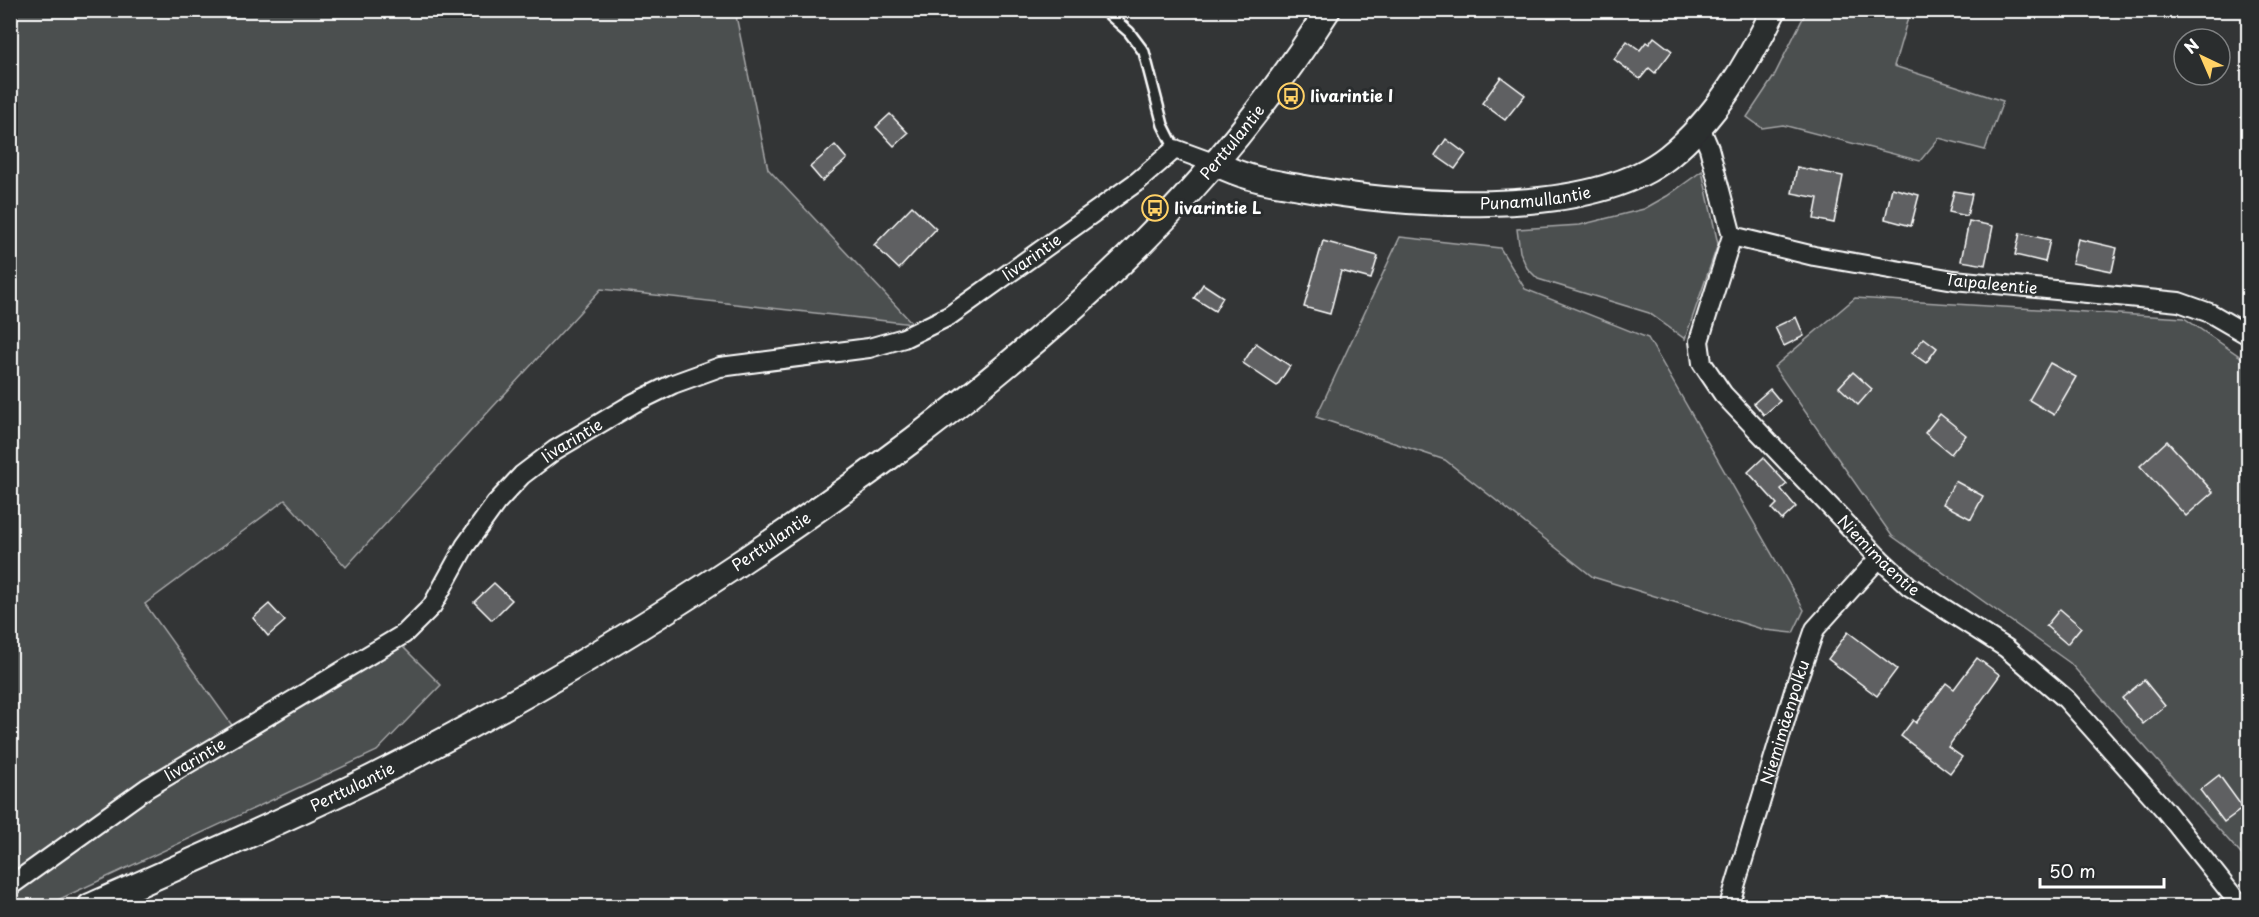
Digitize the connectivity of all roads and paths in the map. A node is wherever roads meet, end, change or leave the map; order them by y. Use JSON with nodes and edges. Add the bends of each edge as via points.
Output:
{"nodes":[{"id":1,"x":1104,"y":10,"type":"edge"},
{"id":2,"x":1329,"y":10,"type":"edge"},
{"id":3,"x":1774,"y":10,"type":"edge"},
{"id":4,"x":1700,"y":127,"type":"junction"},
{"id":5,"x":1174,"y":149,"type":"junction"},
{"id":6,"x":1216,"y":164,"type":"junction"},
{"id":7,"x":1732,"y":236,"type":"junction"},
{"id":8,"x":2248,"y":334,"type":"edge"},
{"id":9,"x":1879,"y":558,"type":"junction"},
{"id":10,"x":10,"y":886,"type":"edge"},
{"id":11,"x":90,"y":906,"type":"edge"},
{"id":12,"x":1730,"y":906,"type":"edge"},
{"id":13,"x":2241,"y":906,"type":"edge"}],
"edges":[{"from":1,"to":5,"type":"lane","via":[[1144,52],[1163,125]]},
{"from":2,"to":6,"type":"street","name":"Perttulantie","via":[[1255,117]]},
{"from":3,"to":4,"type":"street","name":"Punamullantie","via":[[1728,89]]},
{"from":4,"to":6,"type":"street","name":"Punamullantie","via":[[1666,158],[1637,175],[1610,186],[1542,199],[1473,203],[1393,200],[1251,178]]},
{"from":4,"to":7,"type":"street"},
{"from":5,"to":6,"type":"street"},
{"from":5,"to":10,"type":"street","name":"Iivarintie","via":[[1138,181],[969,302],[904,338],[869,348],[720,367],[634,403],[555,450],[522,475],[496,503],[465,546],[432,606],[404,634],[147,788]]},
{"from":6,"to":11,"type":"street","name":"Perttulantie","via":[[1118,268],[981,388],[860,480],[710,583],[589,658],[374,776]]},
{"from":7,"to":8,"type":"street","name":"Taipaleentie","via":[[1814,256],[1954,280],[2179,302]]},
{"from":7,"to":9,"type":"street","name":"Niemimäentie","via":[[1699,341],[1702,363],[1724,394]]},
{"from":9,"to":12,"type":"street","name":"Niemimäenpolku","via":[[1815,629]]},
{"from":9,"to":13,"type":"street","name":"Niemimäentie","via":[[1909,586],[2006,648],[2066,699],[2164,809]]}]}
